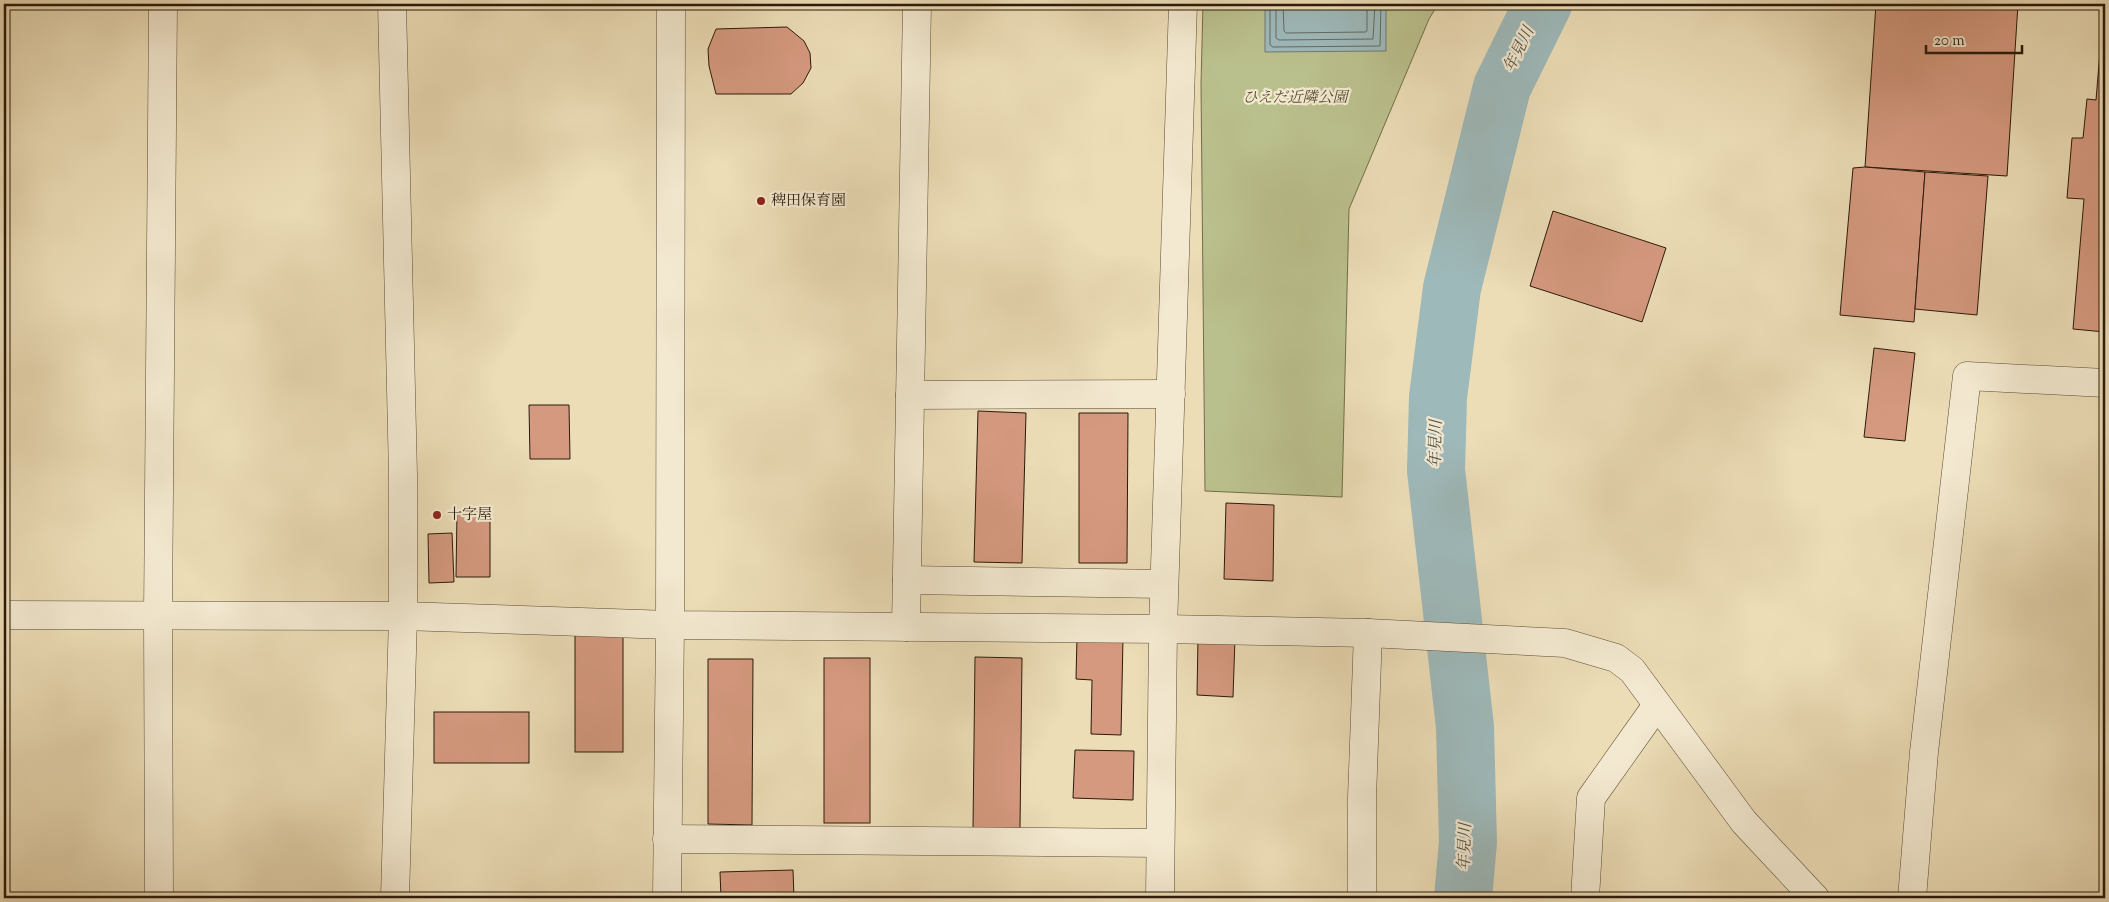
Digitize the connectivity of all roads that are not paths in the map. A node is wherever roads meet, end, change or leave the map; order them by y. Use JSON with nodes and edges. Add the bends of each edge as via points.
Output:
{"nodes":[{"id":1,"x":163,"y":4,"type":"edge"},
{"id":2,"x":392,"y":4,"type":"edge"},
{"id":3,"x":671,"y":4,"type":"edge"},
{"id":4,"x":917,"y":4,"type":"edge"},
{"id":5,"x":1183,"y":4,"type":"edge"},
{"id":6,"x":2105,"y":383,"type":"edge"},
{"id":7,"x":1171,"y":394,"type":"junction"},
{"id":8,"x":910,"y":395,"type":"junction"},
{"id":9,"x":907,"y":580,"type":"junction"},
{"id":10,"x":1164,"y":584,"type":"junction"},
{"id":11,"x":4,"y":615,"type":"edge"},
{"id":12,"x":158,"y":616,"type":"junction"},
{"id":13,"x":403,"y":616,"type":"junction"},
{"id":14,"x":670,"y":625,"type":"junction"},
{"id":15,"x":906,"y":627,"type":"junction"},
{"id":16,"x":1163,"y":630,"type":"junction"},
{"id":17,"x":1368,"y":633,"type":"junction"},
{"id":18,"x":1657,"y":705,"type":"junction"},
{"id":19,"x":667,"y":839,"type":"junction"},
{"id":20,"x":1160,"y":843,"type":"junction"},
{"id":21,"x":159,"y":898,"type":"edge"},
{"id":22,"x":395,"y":898,"type":"edge"},
{"id":23,"x":667,"y":898,"type":"edge"},
{"id":24,"x":1160,"y":898,"type":"edge"},
{"id":25,"x":1362,"y":898,"type":"edge"},
{"id":26,"x":1584,"y":898,"type":"edge"},
{"id":27,"x":1815,"y":898,"type":"edge"},
{"id":28,"x":1912,"y":898,"type":"edge"}],
"edges":[{"from":1,"to":12,"type":"street"},
{"from":2,"to":13,"type":"street","via":[[403,475]]},
{"from":3,"to":14,"type":"street"},
{"from":4,"to":8,"type":"street"},
{"from":5,"to":7,"type":"street"},
{"from":6,"to":28,"type":"street","via":[[1967,376],[1924,752]]},
{"from":7,"to":8,"type":"street"},
{"from":7,"to":10,"type":"street"},
{"from":8,"to":9,"type":"street"},
{"from":9,"to":10,"type":"street"},
{"from":9,"to":15,"type":"street"},
{"from":10,"to":16,"type":"street"},
{"from":11,"to":12,"type":"street"},
{"from":12,"to":13,"type":"street"},
{"from":12,"to":21,"type":"street"},
{"from":13,"to":14,"type":"street"},
{"from":13,"to":22,"type":"street"},
{"from":14,"to":15,"type":"street"},
{"from":14,"to":19,"type":"street"},
{"from":15,"to":16,"type":"street"},
{"from":16,"to":17,"type":"street"},
{"from":16,"to":20,"type":"street"},
{"from":17,"to":18,"type":"street","via":[[1565,643],[1616,658],[1632,670]]},
{"from":17,"to":25,"type":"street"},
{"from":18,"to":26,"type":"street","via":[[1591,798]]},
{"from":18,"to":27,"type":"street","via":[[1744,822]]},
{"from":19,"to":20,"type":"street"},
{"from":19,"to":23,"type":"street"},
{"from":20,"to":24,"type":"street"}]}
